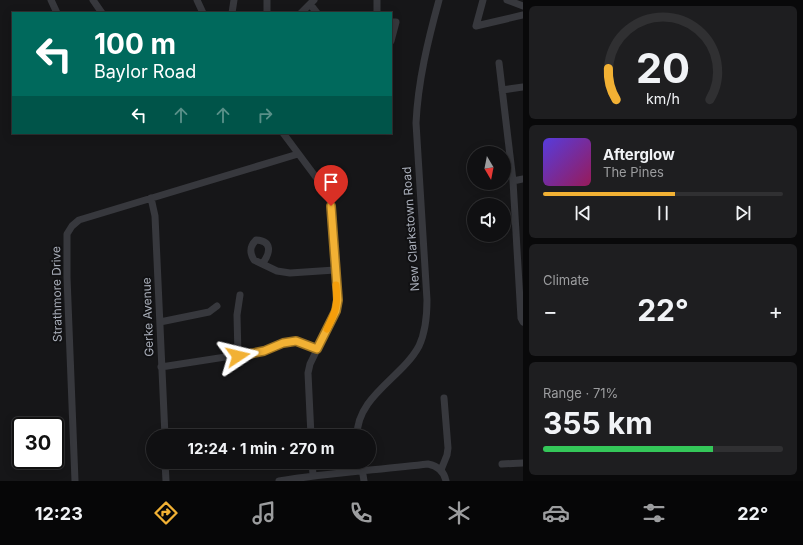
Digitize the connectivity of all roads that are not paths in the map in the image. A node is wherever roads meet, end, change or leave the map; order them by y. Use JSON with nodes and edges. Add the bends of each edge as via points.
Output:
{"nodes":[{"id":1,"x":51,"y":0,"type":"edge"},
{"id":2,"x":93,"y":0,"type":"edge"},
{"id":3,"x":197,"y":0,"type":"edge"},
{"id":4,"x":234,"y":0,"type":"edge"},
{"id":5,"x":267,"y":0,"type":"edge"},
{"id":6,"x":377,"y":0,"type":"edge"},
{"id":7,"x":439,"y":0,"type":"edge"},
{"id":8,"x":483,"y":0,"type":"edge"},
{"id":9,"x":507,"y":0,"type":"edge"},
{"id":10,"x":312,"y":2,"type":"edge"},
{"id":11,"x":523,"y":6,"type":"edge"},
{"id":12,"x":57,"y":12,"type":"edge"},
{"id":13,"x":101,"y":12,"type":"edge"},
{"id":14,"x":203,"y":12,"type":"edge"},
{"id":15,"x":232,"y":12,"type":"edge"},
{"id":16,"x":267,"y":12,"type":"edge"},
{"id":17,"x":302,"y":12,"type":"edge"},
{"id":18,"x":317,"y":12,"type":"edge"},
{"id":19,"x":377,"y":12,"type":"edge"},
{"id":20,"x":523,"y":15,"type":"edge"},
{"id":21,"x":392,"y":22,"type":"edge"},
{"id":22,"x":392,"y":37,"type":"edge"},
{"id":23,"x":499,"y":63,"type":"dead end"},
{"id":24,"x":523,"y":87,"type":"edge"},
{"id":25,"x":502,"y":90,"type":"junction"},
{"id":26,"x":284,"y":134,"type":"edge"},
{"id":27,"x":298,"y":154,"type":"junction"},
{"id":28,"x":523,"y":179,"type":"edge"},
{"id":29,"x":513,"y":180,"type":"junction"},
{"id":30,"x":151,"y":198,"type":"junction"},
{"id":31,"x":263,"y":263,"type":"dead end"},
{"id":32,"x":335,"y":270,"type":"junction"},
{"id":33,"x":240,"y":295,"type":"dead end"},
{"id":34,"x":216,"y":306,"type":"dead end"},
{"id":35,"x":160,"y":322,"type":"junction"},
{"id":36,"x":523,"y":322,"type":"edge"},
{"id":37,"x":317,"y":349,"type":"junction"},
{"id":38,"x":238,"y":356,"type":"junction"},
{"id":39,"x":161,"y":367,"type":"junction"},
{"id":40,"x":444,"y":398,"type":"dead end"},
{"id":41,"x":165,"y":429,"type":"edge"},
{"id":42,"x":311,"y":429,"type":"edge"},
{"id":43,"x":358,"y":429,"type":"edge"},
{"id":44,"x":523,"y":463,"type":"edge"},
{"id":45,"x":502,"y":464,"type":"dead end"},
{"id":46,"x":165,"y":469,"type":"edge"},
{"id":47,"x":313,"y":469,"type":"edge"},
{"id":48,"x":362,"y":469,"type":"edge"},
{"id":49,"x":441,"y":470,"type":"junction"},
{"id":50,"x":362,"y":472,"type":"junction"},
{"id":51,"x":313,"y":475,"type":"junction"},
{"id":52,"x":74,"y":481,"type":"edge"},
{"id":53,"x":166,"y":481,"type":"edge"},
{"id":54,"x":279,"y":481,"type":"edge"},
{"id":55,"x":364,"y":481,"type":"edge"},
{"id":56,"x":446,"y":481,"type":"edge"}],
"edges":[{"from":1,"to":12,"type":"street"},
{"from":2,"to":13,"type":"street"},
{"from":3,"to":14,"type":"street"},
{"from":4,"to":15,"type":"street"},
{"from":5,"to":16,"type":"street"},
{"from":6,"to":19,"type":"street"},
{"from":7,"to":43,"type":"street","name":"New Clarkstown Road","via":[[421,76],[416,123],[427,316],[419,345],[412,357],[364,409]]},
{"from":8,"to":20,"type":"street","via":[[476,26]]},
{"from":9,"to":11,"type":"street"},
{"from":10,"to":17,"type":"street"},
{"from":10,"to":18,"type":"street"},
{"from":21,"to":22,"type":"street","via":[[396,22]]},
{"from":23,"to":25,"type":"street"},
{"from":24,"to":25,"type":"street"},
{"from":25,"to":29,"type":"street"},
{"from":26,"to":27,"type":"street"},
{"from":27,"to":30,"type":"street","name":"Strathmore Drive"},
{"from":27,"to":32,"type":"street","via":[[329,197]]},
{"from":28,"to":29,"type":"street"},
{"from":29,"to":36,"type":"street"},
{"from":30,"to":35,"type":"street","name":"Gerke Avenue","via":[[155,216]]},
{"from":30,"to":52,"type":"street","name":"Strathmore Drive","via":[[79,220],[67,234],[66,277]]},
{"from":31,"to":32,"type":"street","via":[[277,271],[290,273]]},
{"from":32,"to":37,"type":"street","via":[[338,300],[336,311]]},
{"from":33,"to":38,"type":"street","via":[[237,314]]},
{"from":34,"to":35,"type":"street","via":[[209,312]]},
{"from":35,"to":39,"type":"street","name":"Gerke Avenue"},
{"from":37,"to":38,"type":"street","via":[[296,341]]},
{"from":37,"to":42,"type":"street","via":[[308,373]]},
{"from":38,"to":39,"type":"street"},
{"from":39,"to":41,"type":"street","name":"Gerke Avenue"},
{"from":40,"to":49,"type":"street","via":[[448,448]]},
{"from":44,"to":45,"type":"street"},
{"from":46,"to":53,"type":"street"},
{"from":47,"to":51,"type":"street"},
{"from":48,"to":50,"type":"street"},
{"from":49,"to":50,"type":"street","via":[[437,465],[428,464]]},
{"from":49,"to":56,"type":"street"},
{"from":50,"to":51,"type":"street"},
{"from":50,"to":55,"type":"street"},
{"from":51,"to":54,"type":"street"}]}
